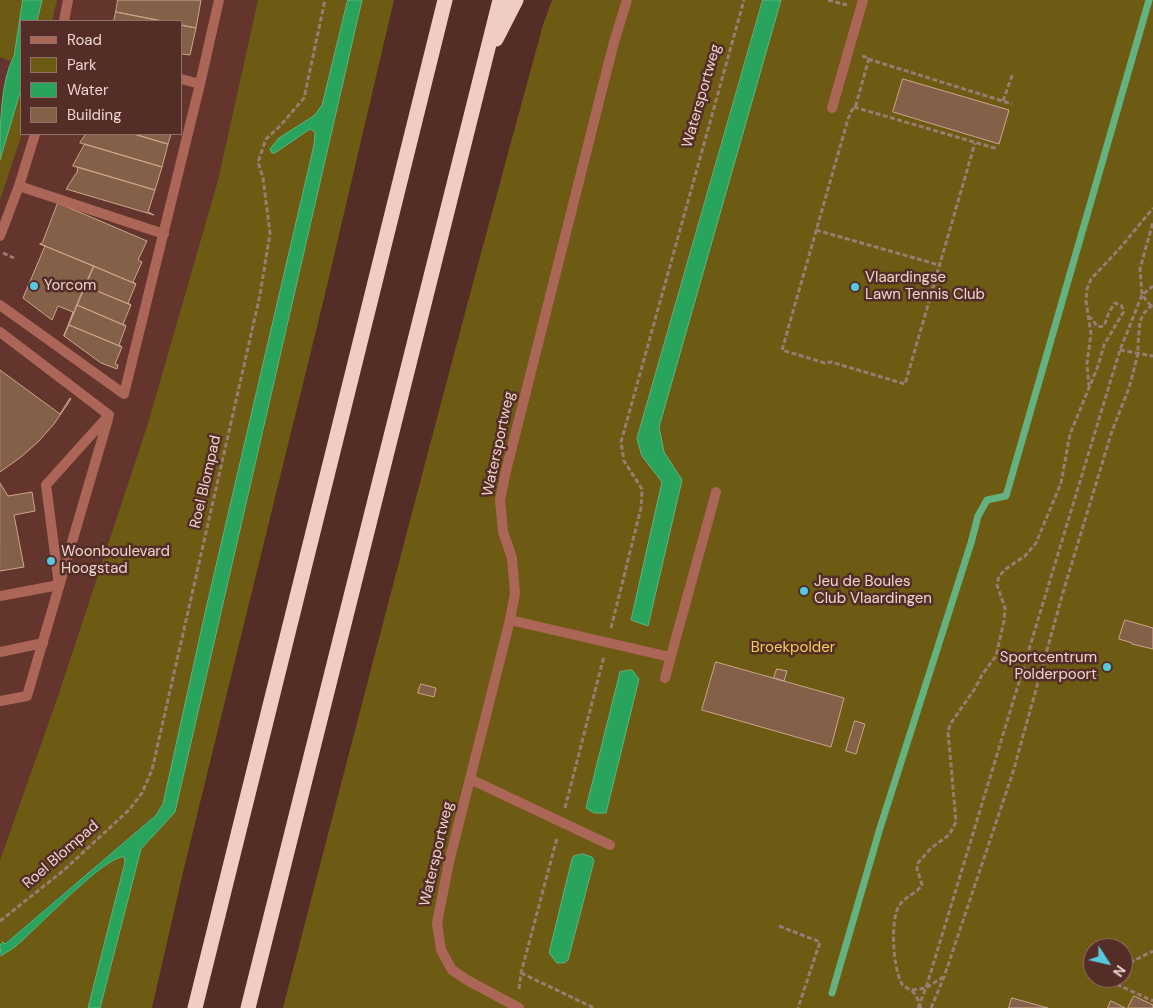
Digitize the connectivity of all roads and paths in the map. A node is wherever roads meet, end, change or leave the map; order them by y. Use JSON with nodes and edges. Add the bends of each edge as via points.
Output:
{"nodes":[{"id":1,"x":68,"y":0,"type":"edge"},
{"id":2,"x":219,"y":0,"type":"edge"},
{"id":3,"x":325,"y":0,"type":"edge"},
{"id":4,"x":437,"y":0,"type":"edge"},
{"id":5,"x":445,"y":0,"type":"edge"},
{"id":6,"x":500,"y":0,"type":"edge"},
{"id":7,"x":516,"y":0,"type":"edge"},
{"id":8,"x":626,"y":0,"type":"edge"},
{"id":9,"x":744,"y":0,"type":"edge"},
{"id":10,"x":863,"y":0,"type":"edge"},
{"id":11,"x":64,"y":20,"type":"edge"},
{"id":12,"x":848,"y":52,"type":"junction"},
{"id":13,"x":431,"y":54,"type":"junction"},
{"id":14,"x":868,"y":59,"type":"junction"},
{"id":15,"x":485,"y":60,"type":"junction"},
{"id":16,"x":1012,"y":73,"type":"dead end"},
{"id":17,"x":182,"y":79,"type":"edge"},
{"id":18,"x":200,"y":84,"type":"junction"},
{"id":19,"x":1003,"y":101,"type":"junction"},
{"id":20,"x":1012,"y":104,"type":"dead end"},
{"id":21,"x":854,"y":107,"type":"junction"},
{"id":22,"x":832,"y":108,"type":"dead end"},
{"id":23,"x":35,"y":135,"type":"edge"},
{"id":24,"x":975,"y":143,"type":"junction"},
{"id":25,"x":998,"y":149,"type":"dead end"},
{"id":26,"x":20,"y":186,"type":"junction"},
{"id":27,"x":1153,"y":208,"type":"edge"},
{"id":28,"x":1153,"y":222,"type":"edge"},
{"id":29,"x":816,"y":230,"type":"junction"},
{"id":30,"x":164,"y":234,"type":"junction"},
{"id":31,"x":0,"y":236,"type":"edge"},
{"id":32,"x":0,"y":251,"type":"edge"},
{"id":33,"x":14,"y":258,"type":"dead end"},
{"id":34,"x":939,"y":265,"type":"junction"},
{"id":35,"x":1153,"y":286,"type":"edge"},
{"id":36,"x":1142,"y":295,"type":"junction"},
{"id":37,"x":0,"y":305,"type":"edge"},
{"id":38,"x":1152,"y":306,"type":"edge"},
{"id":39,"x":1090,"y":317,"type":"junction"},
{"id":40,"x":0,"y":332,"type":"edge"},
{"id":41,"x":1120,"y":350,"type":"junction"},
{"id":42,"x":1138,"y":354,"type":"junction"},
{"id":43,"x":1153,"y":356,"type":"edge"},
{"id":44,"x":1089,"y":387,"type":"junction"},
{"id":45,"x":110,"y":415,"type":"junction"},
{"id":46,"x":716,"y":492,"type":"dead end"},
{"id":47,"x":59,"y":585,"type":"junction"},
{"id":48,"x":0,"y":596,"type":"edge"},
{"id":49,"x":510,"y":620,"type":"junction"},
{"id":50,"x":610,"y":632,"type":"dead end"},
{"id":51,"x":43,"y":643,"type":"junction"},
{"id":52,"x":0,"y":652,"type":"edge"},
{"id":53,"x":605,"y":652,"type":"dead end"},
{"id":54,"x":670,"y":657,"type":"junction"},
{"id":55,"x":665,"y":678,"type":"dead end"},
{"id":56,"x":0,"y":701,"type":"edge"},
{"id":57,"x":470,"y":779,"type":"junction"},
{"id":58,"x":564,"y":812,"type":"dead end"},
{"id":59,"x":559,"y":832,"type":"dead end"},
{"id":60,"x":610,"y":846,"type":"dead end"},
{"id":61,"x":0,"y":921,"type":"edge"},
{"id":62,"x":779,"y":926,"type":"dead end"},
{"id":63,"x":1153,"y":951,"type":"edge"},
{"id":64,"x":1133,"y":961,"type":"edge"},
{"id":65,"x":944,"y":977,"type":"junction"},
{"id":66,"x":926,"y":988,"type":"junction"},
{"id":67,"x":1123,"y":988,"type":"edge"},
{"id":68,"x":912,"y":990,"type":"junction"},
{"id":69,"x":1153,"y":1002,"type":"edge"},
{"id":70,"x":920,"y":1007,"type":"edge"},
{"id":71,"x":195,"y":1008,"type":"edge"},
{"id":72,"x":248,"y":1008,"type":"edge"},
{"id":73,"x":517,"y":1008,"type":"edge"},
{"id":74,"x":594,"y":1008,"type":"edge"},
{"id":75,"x":798,"y":1008,"type":"edge"},
{"id":76,"x":931,"y":1008,"type":"edge"}],
"edges":[{"from":1,"to":11,"type":"street"},
{"from":2,"to":18,"type":"street"},
{"from":3,"to":61,"type":"path","name":"Roel Blompad","via":[[304,98],[266,139],[258,162],[270,233],[260,295],[152,770],[142,793],[128,810],[64,870]]},
{"from":4,"to":13,"type":"highway"},
{"from":5,"to":13,"type":"highway"},
{"from":6,"to":15,"type":"highway"},
{"from":7,"to":15,"type":"highway"},
{"from":8,"to":49,"type":"street","name":"Watersportweg","via":[[500,500],[503,532],[512,558],[515,594]]},
{"from":9,"to":50,"type":"path","name":"Watersportweg","via":[[621,442],[624,461],[642,489],[641,508]]},
{"from":10,"to":12,"type":"street"},
{"from":12,"to":14,"type":"path"},
{"from":12,"to":22,"type":"street"},
{"from":13,"to":71,"type":"highway"},
{"from":14,"to":19,"type":"path"},
{"from":14,"to":21,"type":"path"},
{"from":15,"to":72,"type":"highway"},
{"from":16,"to":19,"type":"path"},
{"from":17,"to":18,"type":"street"},
{"from":18,"to":30,"type":"street"},
{"from":19,"to":20,"type":"path"},
{"from":21,"to":24,"type":"path"},
{"from":21,"to":29,"type":"path"},
{"from":23,"to":26,"type":"street"},
{"from":24,"to":25,"type":"path"},
{"from":24,"to":34,"type":"path"},
{"from":26,"to":30,"type":"street"},
{"from":26,"to":31,"type":"street"},
{"from":27,"to":39,"type":"path","via":[[1091,278],[1086,301]]},
{"from":28,"to":36,"type":"path","via":[[1140,269]]},
{"from":29,"to":34,"type":"path"},
{"from":29,"to":34,"type":"path","via":[[782,350],[825,363],[905,384]]},
{"from":30,"to":37,"type":"street","via":[[124,394]]},
{"from":32,"to":33,"type":"path"},
{"from":35,"to":36,"type":"path"},
{"from":36,"to":38,"type":"path"},
{"from":36,"to":41,"type":"path"},
{"from":38,"to":42,"type":"path","via":[[1140,321]]},
{"from":39,"to":44,"type":"path"},
{"from":39,"to":44,"type":"path","via":[[1098,327],[1104,326],[1115,303],[1124,311],[1104,344]]},
{"from":40,"to":45,"type":"street"},
{"from":41,"to":42,"type":"path"},
{"from":41,"to":66,"type":"path"},
{"from":42,"to":43,"type":"path"},
{"from":42,"to":65,"type":"path","via":[[1130,388],[1112,432],[1064,589],[1014,772]]},
{"from":44,"to":68,"type":"path","via":[[1070,434],[1061,483],[1036,543],[999,576],[997,585],[1004,621],[996,656],[948,731],[956,822],[949,835],[918,863],[922,885],[903,901],[897,912],[894,947],[898,974],[901,984]]},
{"from":45,"to":47,"type":"street"},
{"from":45,"to":47,"type":"street","via":[[46,485]]},
{"from":46,"to":54,"type":"street"},
{"from":47,"to":48,"type":"street"},
{"from":47,"to":51,"type":"street"},
{"from":49,"to":54,"type":"street"},
{"from":49,"to":57,"type":"street","name":"Watersportweg"},
{"from":51,"to":52,"type":"street"},
{"from":51,"to":56,"type":"street","via":[[28,696]]},
{"from":53,"to":58,"type":"path"},
{"from":54,"to":55,"type":"street"},
{"from":57,"to":60,"type":"street"},
{"from":57,"to":73,"type":"street","name":"Watersportweg","via":[[437,923],[441,950],[452,970]]},
{"from":59,"to":74,"type":"path","via":[[521,973]]},
{"from":62,"to":75,"type":"path","via":[[820,942]]},
{"from":63,"to":64,"type":"path"},
{"from":65,"to":66,"type":"path"},
{"from":65,"to":76,"type":"path"},
{"from":66,"to":68,"type":"path"},
{"from":66,"to":70,"type":"path"},
{"from":67,"to":69,"type":"path"},
{"from":68,"to":70,"type":"path"}]}
